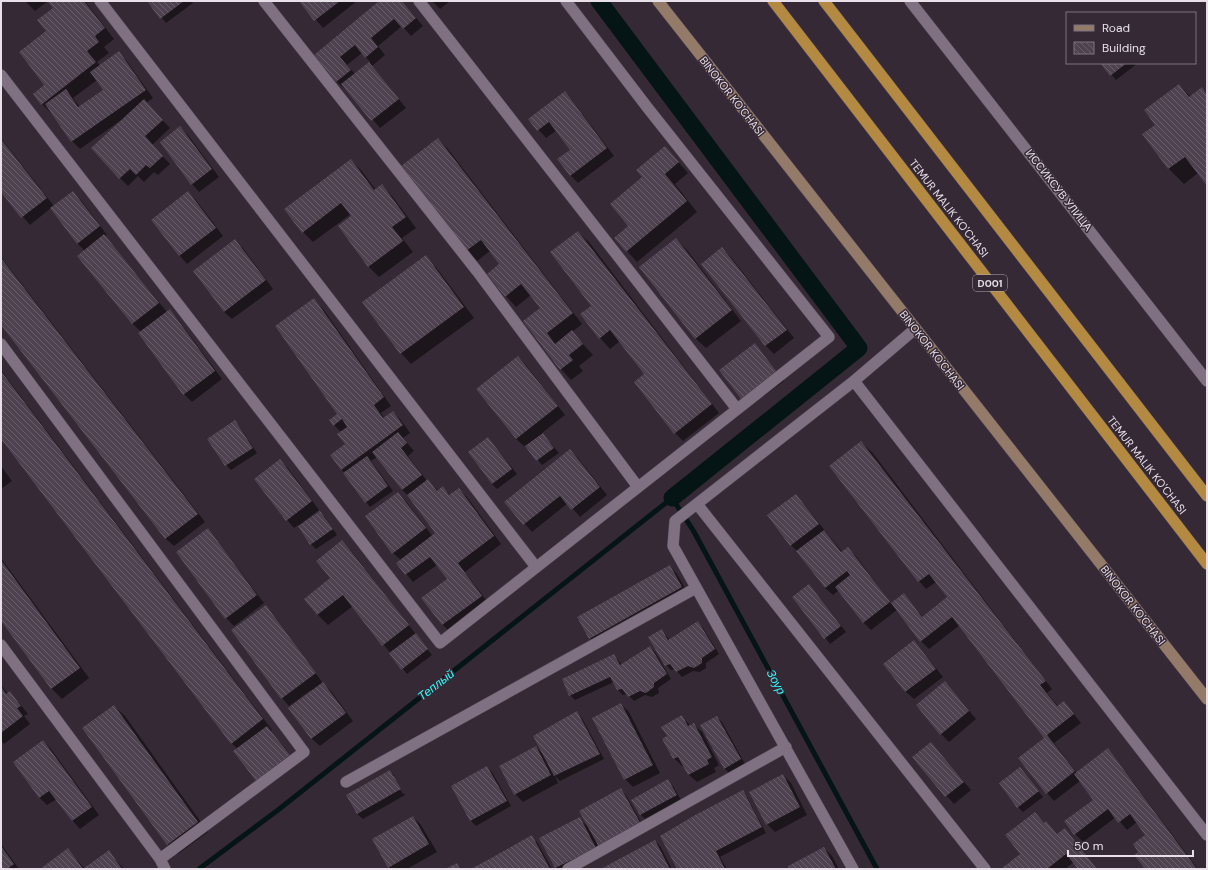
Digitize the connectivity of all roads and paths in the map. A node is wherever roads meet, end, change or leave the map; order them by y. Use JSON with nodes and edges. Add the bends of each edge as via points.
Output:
{"nodes":[{"id":1,"x":100,"y":1,"type":"edge"},
{"id":2,"x":264,"y":1,"type":"edge"},
{"id":3,"x":419,"y":1,"type":"edge"},
{"id":4,"x":566,"y":1,"type":"edge"},
{"id":5,"x":658,"y":1,"type":"edge"},
{"id":6,"x":773,"y":1,"type":"edge"},
{"id":7,"x":824,"y":1,"type":"edge"},
{"id":8,"x":910,"y":1,"type":"edge"},
{"id":9,"x":1,"y":76,"type":"edge"},
{"id":10,"x":915,"y":329,"type":"junction"},
{"id":11,"x":1,"y":344,"type":"edge"},
{"id":12,"x":854,"y":380,"type":"junction"},
{"id":13,"x":1207,"y":381,"type":"edge"},
{"id":14,"x":737,"y":409,"type":"junction"},
{"id":15,"x":638,"y":487,"type":"junction"},
{"id":16,"x":1207,"y":496,"type":"edge"},
{"id":17,"x":697,"y":504,"type":"junction"},
{"id":18,"x":1207,"y":564,"type":"edge"},
{"id":19,"x":536,"y":567,"type":"junction"},
{"id":20,"x":696,"y":588,"type":"junction"},
{"id":21,"x":1,"y":645,"type":"edge"},
{"id":22,"x":1207,"y":699,"type":"edge"},
{"id":23,"x":786,"y":747,"type":"junction"},
{"id":24,"x":346,"y":782,"type":"dead end"},
{"id":25,"x":1207,"y":835,"type":"edge"},
{"id":26,"x":162,"y":864,"type":"edge"},
{"id":27,"x":568,"y":869,"type":"edge"},
{"id":28,"x":853,"y":869,"type":"edge"},
{"id":29,"x":985,"y":869,"type":"edge"}],
"edges":[{"from":1,"to":19,"type":"street"},
{"from":2,"to":15,"type":"street","via":[[477,271]]},
{"from":3,"to":14,"type":"street"},
{"from":4,"to":14,"type":"street","via":[[829,337]]},
{"from":5,"to":10,"type":"main road","name":"BINOKOR KO'CHASI"},
{"from":6,"to":18,"type":"highway","name":"TEMUR MALIK KO'CHASI","number":"D001"},
{"from":7,"to":16,"type":"highway"},
{"from":8,"to":13,"type":"street","name":"ИССИКСУВ УЛИЦА"},
{"from":9,"to":19,"type":"street","via":[[440,643]]},
{"from":10,"to":12,"type":"street"},
{"from":10,"to":22,"type":"main road","name":"BINOKOR KO'CHASI"},
{"from":11,"to":26,"type":"street","via":[[304,752]]},
{"from":12,"to":17,"type":"street"},
{"from":12,"to":25,"type":"street"},
{"from":14,"to":15,"type":"street"},
{"from":15,"to":19,"type":"street"},
{"from":17,"to":20,"type":"street","via":[[675,521],[674,546]]},
{"from":17,"to":29,"type":"street"},
{"from":20,"to":23,"type":"street"},
{"from":20,"to":24,"type":"street"},
{"from":21,"to":26,"type":"street"},
{"from":23,"to":27,"type":"street"},
{"from":23,"to":28,"type":"street"}]}
